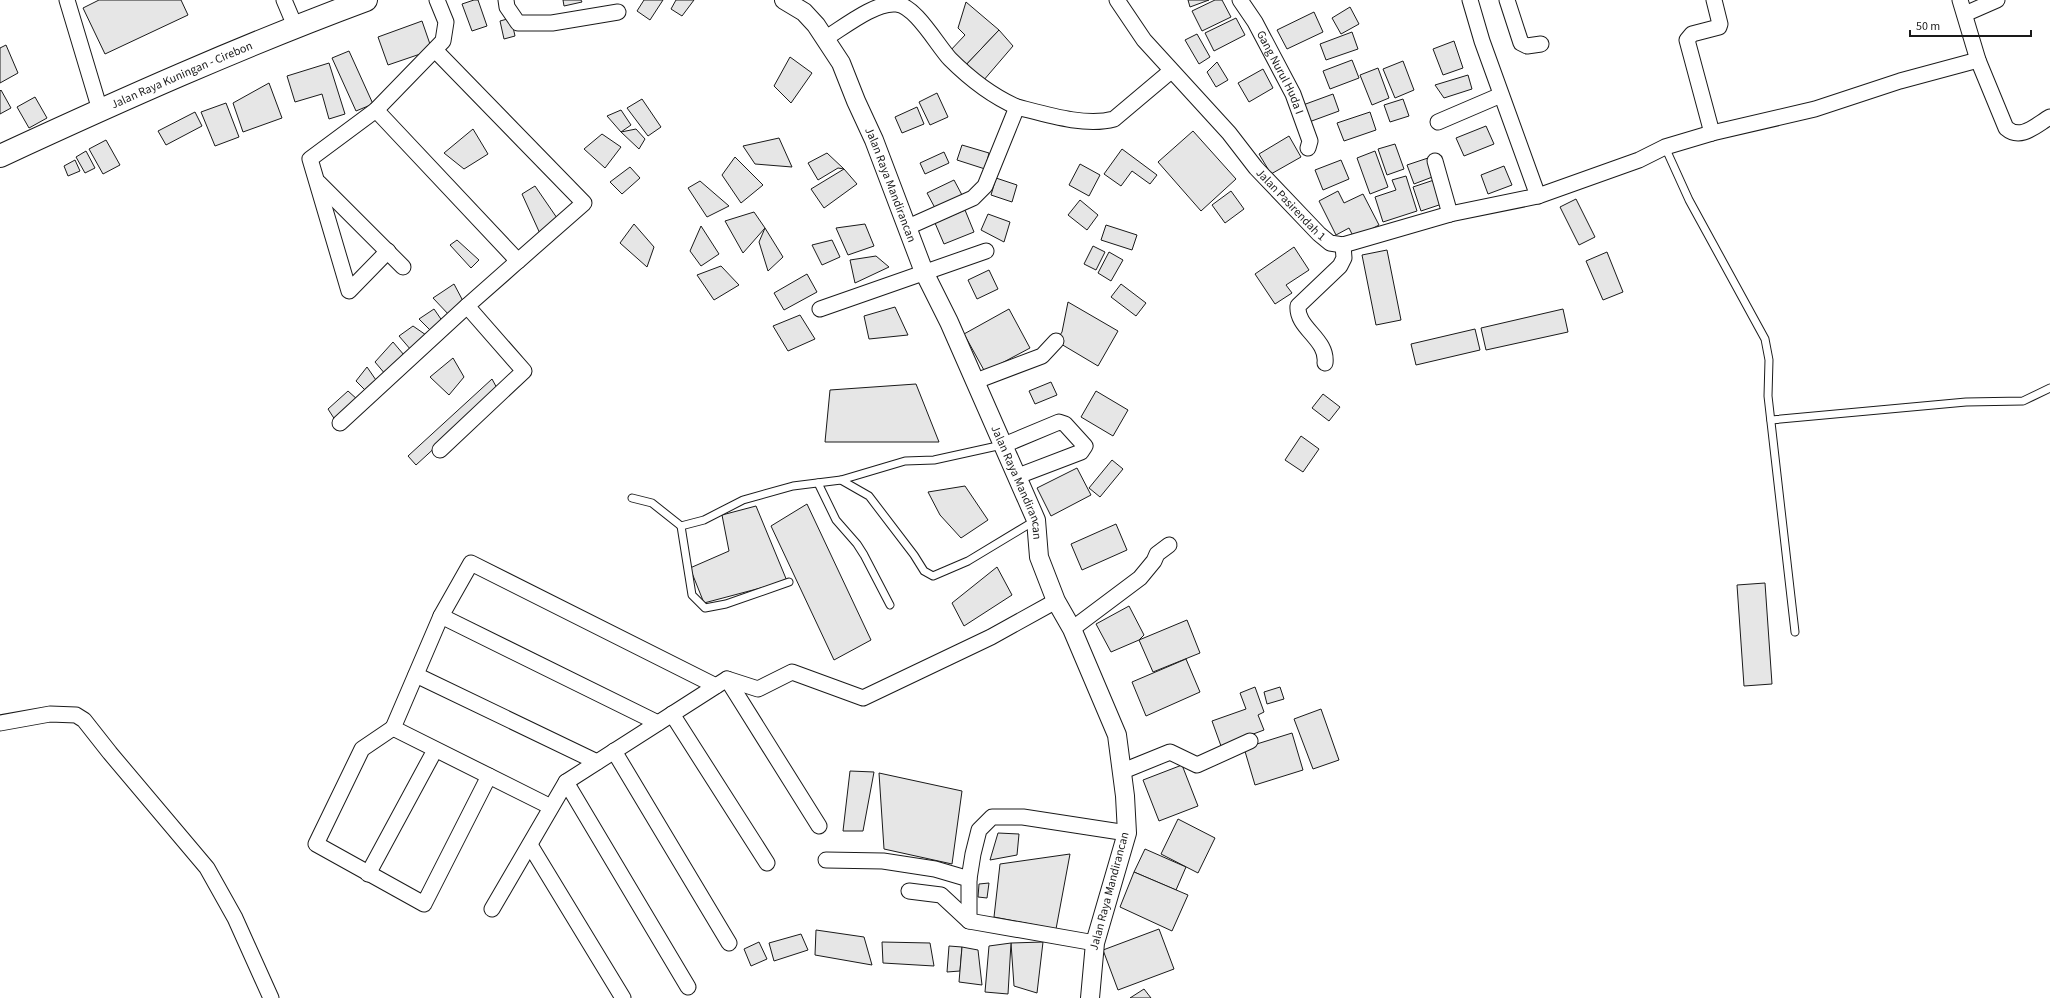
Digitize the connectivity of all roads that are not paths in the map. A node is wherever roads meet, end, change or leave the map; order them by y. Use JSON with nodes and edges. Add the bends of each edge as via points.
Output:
{"nodes":[{"id":1,"x":67,"y":0,"type":"edge"},
{"id":2,"x":284,"y":0,"type":"edge"},
{"id":3,"x":366,"y":0,"type":"edge"},
{"id":4,"x":437,"y":0,"type":"edge"},
{"id":5,"x":506,"y":0,"type":"edge"},
{"id":6,"x":784,"y":0,"type":"edge"},
{"id":7,"x":1117,"y":0,"type":"edge"},
{"id":8,"x":1240,"y":0,"type":"edge"},
{"id":9,"x":1470,"y":0,"type":"edge"},
{"id":10,"x":1507,"y":0,"type":"edge"},
{"id":11,"x":1714,"y":0,"type":"edge"},
{"id":12,"x":1997,"y":0,"type":"edge"},
{"id":13,"x":1962,"y":7,"type":"edge"},
{"id":14,"x":618,"y":12,"type":"dead end"},
{"id":15,"x":295,"y":26,"type":"junction"},
{"id":16,"x":826,"y":38,"type":"junction"},
{"id":17,"x":1541,"y":44,"type":"dead end"},
{"id":18,"x":434,"y":50,"type":"junction"},
{"id":19,"x":1978,"y":60,"type":"junction"},
{"id":20,"x":1171,"y":71,"type":"junction"},
{"id":21,"x":1501,"y":95,"type":"junction"},
{"id":22,"x":1016,"y":107,"type":"junction"},
{"id":23,"x":100,"y":110,"type":"junction"},
{"id":24,"x":376,"y":110,"type":"junction"},
{"id":25,"x":2050,"y":117,"type":"edge"},
{"id":26,"x":1438,"y":122,"type":"dead end"},
{"id":27,"x":1712,"y":133,"type":"junction"},
{"id":28,"x":1665,"y":147,"type":"junction"},
{"id":29,"x":1308,"y":148,"type":"dead end"},
{"id":30,"x":0,"y":156,"type":"edge"},
{"id":31,"x":1435,"y":161,"type":"dead end"},
{"id":32,"x":318,"y":182,"type":"junction"},
{"id":33,"x":1538,"y":196,"type":"junction"},
{"id":34,"x":1450,"y":214,"type":"junction"},
{"id":35,"x":908,"y":227,"type":"junction"},
{"id":36,"x":1343,"y":245,"type":"junction"},
{"id":37,"x":388,"y":251,"type":"junction"},
{"id":38,"x":986,"y":251,"type":"dead end"},
{"id":39,"x":518,"y":261,"type":"junction"},
{"id":40,"x":404,"y":266,"type":"dead end"},
{"id":41,"x":924,"y":272,"type":"junction"},
{"id":42,"x":467,"y":306,"type":"junction"},
{"id":43,"x":820,"y":309,"type":"dead end"},
{"id":44,"x":1056,"y":341,"type":"dead end"},
{"id":45,"x":1325,"y":363,"type":"dead end"},
{"id":46,"x":976,"y":381,"type":"junction"},
{"id":47,"x":2050,"y":388,"type":"edge"},
{"id":48,"x":1770,"y":420,"type":"junction"},
{"id":49,"x":340,"y":423,"type":"dead end"},
{"id":50,"x":1004,"y":445,"type":"junction"},
{"id":51,"x":440,"y":450,"type":"dead end"},
{"id":52,"x":1018,"y":476,"type":"junction"},
{"id":53,"x":841,"y":480,"type":"junction"},
{"id":54,"x":818,"y":484,"type":"junction"},
{"id":55,"x":632,"y":498,"type":"dead end"},
{"id":56,"x":1036,"y":520,"type":"junction"},
{"id":57,"x":681,"y":526,"type":"junction"},
{"id":58,"x":1169,"y":545,"type":"dead end"},
{"id":59,"x":789,"y":582,"type":"dead end"},
{"id":60,"x":1056,"y":601,"type":"junction"},
{"id":61,"x":890,"y":604,"type":"dead end"},
{"id":62,"x":442,"y":616,"type":"junction"},
{"id":63,"x":1072,"y":629,"type":"junction"},
{"id":64,"x":1795,"y":632,"type":"dead end"},
{"id":65,"x":416,"y":675,"type":"junction"},
{"id":66,"x":722,"y":683,"type":"junction"},
{"id":67,"x":672,"y":714,"type":"junction"},
{"id":68,"x":0,"y":723,"type":"edge"},
{"id":69,"x":658,"y":723,"type":"junction"},
{"id":70,"x":393,"y":728,"type":"junction"},
{"id":71,"x":1250,"y":741,"type":"dead end"},
{"id":72,"x":435,"y":750,"type":"junction"},
{"id":73,"x":614,"y":751,"type":"junction"},
{"id":74,"x":596,"y":762,"type":"junction"},
{"id":75,"x":1123,"y":771,"type":"junction"},
{"id":76,"x":489,"y":776,"type":"junction"},
{"id":77,"x":566,"y":782,"type":"junction"},
{"id":78,"x":551,"y":807,"type":"junction"},
{"id":79,"x":819,"y":826,"type":"dead end"},
{"id":80,"x":1127,"y":833,"type":"junction"},
{"id":81,"x":530,"y":844,"type":"junction"},
{"id":82,"x":826,"y":860,"type":"dead end"},
{"id":83,"x":768,"y":863,"type":"dead end"},
{"id":84,"x":368,"y":874,"type":"junction"},
{"id":85,"x":969,"y":879,"type":"junction"},
{"id":86,"x":909,"y":891,"type":"dead end"},
{"id":87,"x":492,"y":909,"type":"dead end"},
{"id":88,"x":969,"y":921,"type":"junction"},
{"id":89,"x":729,"y":943,"type":"dead end"},
{"id":90,"x":1095,"y":943,"type":"junction"},
{"id":91,"x":688,"y":987,"type":"dead end"},
{"id":92,"x":271,"y":998,"type":"edge"},
{"id":93,"x":623,"y":998,"type":"edge"},
{"id":94,"x":1090,"y":998,"type":"edge"}],
"edges":[{"from":1,"to":23,"type":"street"},
{"from":2,"to":15,"type":"street"},
{"from":3,"to":15,"type":"highway","name":"Jalan Raya Kuningan - Cirebon"},
{"from":4,"to":18,"type":"street","via":[[446,22],[446,30],[443,41]]},
{"from":5,"to":14,"type":"street","via":[[507,7],[518,23],[552,23]]},
{"from":6,"to":16,"type":"street","name":"Jalan Raya Mandirancan","via":[[804,12]]},
{"from":7,"to":20,"type":"street","name":"Jalan Pasirendah 1","via":[[1144,40]]},
{"from":8,"to":29,"type":"street","name":"Gang Nurul Huda I","via":[[1255,22],[1293,94],[1310,140]]},
{"from":9,"to":21,"type":"street"},
{"from":10,"to":17,"type":"street","via":[[1521,43],[1527,46]]},
{"from":11,"to":27,"type":"street","via":[[1719,27],[1692,34],[1687,40]]},
{"from":12,"to":13,"type":"street"},
{"from":13,"to":19,"type":"street"},
{"from":15,"to":23,"type":"highway","name":"Jalan Raya Kuningan - Cirebon"},
{"from":16,"to":22,"type":"street","via":[[883,5],[905,5],[949,58],[969,76]]},
{"from":16,"to":35,"type":"street","name":"Jalan Raya Mandirancan","via":[[844,71],[874,140]]},
{"from":18,"to":24,"type":"street"},
{"from":18,"to":39,"type":"street","via":[[584,203]]},
{"from":19,"to":25,"type":"street","via":[[1998,111],[2006,128],[2012,133],[2022,134]]},
{"from":19,"to":27,"type":"street","name":"Jalan Pasirendah 1","via":[[1815,109]]},
{"from":20,"to":22,"type":"street","via":[[1114,119],[1103,122],[1052,116]]},
{"from":20,"to":36,"type":"street","name":"Jalan Pasirendah 1","via":[[1318,234],[1330,243]]},
{"from":21,"to":26,"type":"street"},
{"from":21,"to":33,"type":"street"},
{"from":22,"to":35,"type":"street","via":[[985,186],[980,192],[973,198]]},
{"from":23,"to":30,"type":"highway","name":"Jalan Raya Kuningan - Cirebon"},
{"from":24,"to":32,"type":"street","via":[[310,159]]},
{"from":24,"to":39,"type":"street"},
{"from":27,"to":28,"type":"street","name":"Jalan Pasirendah 1"},
{"from":28,"to":33,"type":"street","name":"Jalan Pasirendah 1","via":[[1638,160]]},
{"from":28,"to":48,"type":"lane","via":[[1689,200],[1765,339],[1770,360]]},
{"from":31,"to":34,"type":"street"},
{"from":32,"to":37,"type":"street"},
{"from":32,"to":37,"type":"street","via":[[349,291]]},
{"from":33,"to":34,"type":"street","name":"Jalan Pasirendah 1"},
{"from":34,"to":36,"type":"street","name":"Jalan Pasirendah 1"},
{"from":35,"to":41,"type":"street","name":"Jalan Raya Mandirancan"},
{"from":36,"to":45,"type":"street","via":[[1344,258],[1340,266],[1298,306],[1299,317],[1318,340],[1326,356]]},
{"from":37,"to":40,"type":"street"},
{"from":38,"to":41,"type":"street"},
{"from":39,"to":42,"type":"street"},
{"from":41,"to":43,"type":"street"},
{"from":41,"to":46,"type":"street","name":"Jalan Raya Mandirancan"},
{"from":42,"to":49,"type":"street"},
{"from":42,"to":51,"type":"street","via":[[524,371]]},
{"from":44,"to":46,"type":"street","via":[[1042,356]]},
{"from":46,"to":50,"type":"street","name":"Jalan Raya Mandirancan"},
{"from":47,"to":48,"type":"lane","via":[[2023,401],[1966,402]]},
{"from":48,"to":64,"type":"lane"},
{"from":50,"to":52,"type":"street","name":"Jalan Raya Mandirancan"},
{"from":50,"to":52,"type":"street","via":[[1059,422],[1065,424],[1085,446],[1081,452]]},
{"from":50,"to":53,"type":"lane","via":[[934,460],[905,461]]},
{"from":52,"to":56,"type":"street","name":"Jalan Raya Mandirancan"},
{"from":53,"to":54,"type":"lane"},
{"from":53,"to":56,"type":"lane","via":[[869,496],[924,571],[933,576],[968,561]]},
{"from":54,"to":57,"type":"lane","via":[[793,486],[743,500],[704,520]]},
{"from":54,"to":61,"type":"lane","via":[[836,520],[857,544]]},
{"from":55,"to":57,"type":"lane","via":[[652,503]]},
{"from":56,"to":60,"type":"street","name":"Jalan Raya Mandirancan","via":[[1039,557]]},
{"from":57,"to":59,"type":"lane","via":[[692,595],[705,608],[726,604]]},
{"from":58,"to":63,"type":"street","via":[[1157,554],[1140,578]]},
{"from":60,"to":63,"type":"street","name":"Jalan Raya Mandirancan"},
{"from":60,"to":66,"type":"street","via":[[991,637],[863,698],[792,672],[758,689]]},
{"from":62,"to":65,"type":"street"},
{"from":62,"to":66,"type":"street","via":[[471,563]]},
{"from":62,"to":69,"type":"street"},
{"from":63,"to":75,"type":"street","name":"Jalan Raya Mandirancan","via":[[1117,735]]},
{"from":65,"to":70,"type":"street"},
{"from":65,"to":74,"type":"street"},
{"from":66,"to":67,"type":"street"},
{"from":66,"to":79,"type":"street"},
{"from":67,"to":69,"type":"street"},
{"from":67,"to":83,"type":"street"},
{"from":68,"to":92,"type":"street","via":[[50,714],[76,715],[84,720],[207,868],[235,918]]},
{"from":69,"to":73,"type":"street"},
{"from":70,"to":72,"type":"street"},
{"from":70,"to":84,"type":"street","via":[[362,750],[316,844]]},
{"from":71,"to":75,"type":"street","via":[[1197,765],[1170,752]]},
{"from":72,"to":76,"type":"street"},
{"from":72,"to":84,"type":"street"},
{"from":73,"to":74,"type":"street"},
{"from":73,"to":89,"type":"street"},
{"from":74,"to":77,"type":"street"},
{"from":75,"to":80,"type":"street","name":"Jalan Raya Mandirancan"},
{"from":76,"to":78,"type":"street"},
{"from":76,"to":84,"type":"street","via":[[424,904]]},
{"from":77,"to":78,"type":"street"},
{"from":77,"to":91,"type":"street"},
{"from":78,"to":81,"type":"street"},
{"from":80,"to":85,"type":"street","via":[[1023,817],[992,817],[979,830]]},
{"from":80,"to":90,"type":"street","name":"Jalan Raya Mandirancan"},
{"from":81,"to":87,"type":"street"},
{"from":81,"to":93,"type":"street"},
{"from":82,"to":85,"type":"street","via":[[883,861],[935,869]]},
{"from":85,"to":88,"type":"street"},
{"from":86,"to":88,"type":"street","via":[[941,895]]},
{"from":88,"to":90,"type":"street"},
{"from":90,"to":94,"type":"street","name":"Jalan Raya Mandirancan"}]}
